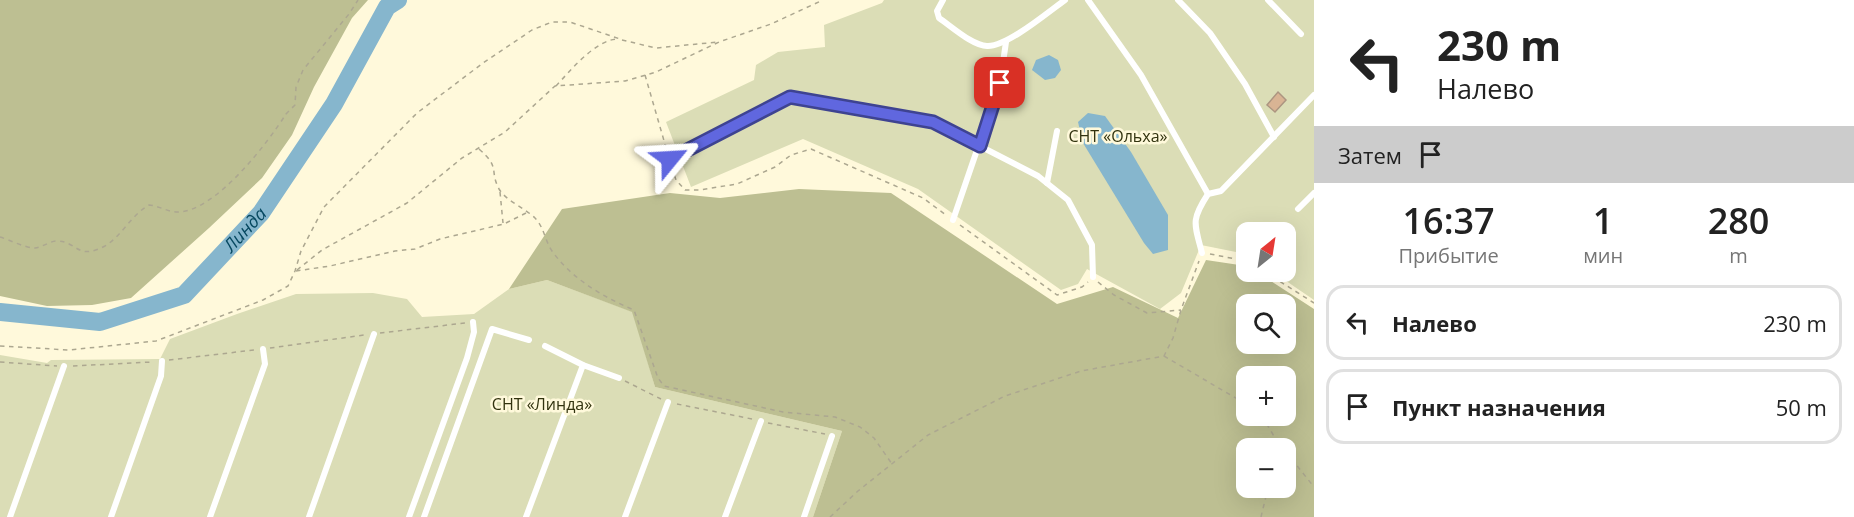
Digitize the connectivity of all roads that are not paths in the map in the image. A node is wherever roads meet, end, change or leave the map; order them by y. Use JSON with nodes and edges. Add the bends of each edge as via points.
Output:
{"nodes":[{"id":1,"x":943,"y":0,"type":"edge"},
{"id":2,"x":1065,"y":0,"type":"edge"},
{"id":3,"x":1088,"y":0,"type":"edge"},
{"id":4,"x":1178,"y":0,"type":"edge"},
{"id":5,"x":1268,"y":0,"type":"edge"},
{"id":6,"x":1301,"y":34,"type":"dead end"},
{"id":7,"x":1006,"y":42,"type":"junction"},
{"id":8,"x":1314,"y":95,"type":"edge"},
{"id":9,"x":1057,"y":131,"type":"dead end"},
{"id":10,"x":1274,"y":137,"type":"junction"},
{"id":11,"x":980,"y":146,"type":"junction"},
{"id":12,"x":670,"y":159,"type":"road end"},
{"id":13,"x":1047,"y":183,"type":"junction"},
{"id":14,"x":1314,"y":193,"type":"edge"},
{"id":15,"x":1208,"y":194,"type":"junction"},
{"id":16,"x":1298,"y":209,"type":"dead end"},
{"id":17,"x":953,"y":220,"type":"road end"},
{"id":18,"x":1202,"y":253,"type":"road end"},
{"id":19,"x":1094,"y":277,"type":"road end"},
{"id":20,"x":473,"y":322,"type":"road end"},
{"id":21,"x":374,"y":334,"type":"road end"},
{"id":22,"x":529,"y":340,"type":"dead end"},
{"id":23,"x":545,"y":346,"type":"dead end"},
{"id":24,"x":263,"y":349,"type":"road end"},
{"id":25,"x":162,"y":361,"type":"road end"},
{"id":26,"x":583,"y":365,"type":"junction"},
{"id":27,"x":64,"y":366,"type":"road end"},
{"id":28,"x":619,"y":378,"type":"road end"},
{"id":29,"x":668,"y":402,"type":"road end"},
{"id":30,"x":761,"y":421,"type":"road end"},
{"id":31,"x":832,"y":436,"type":"road end"},
{"id":32,"x":10,"y":517,"type":"edge"},
{"id":33,"x":111,"y":517,"type":"edge"},
{"id":34,"x":210,"y":517,"type":"edge"},
{"id":35,"x":309,"y":517,"type":"edge"},
{"id":36,"x":409,"y":517,"type":"edge"},
{"id":37,"x":424,"y":517,"type":"edge"},
{"id":38,"x":526,"y":517,"type":"edge"},
{"id":39,"x":625,"y":517,"type":"edge"},
{"id":40,"x":725,"y":517,"type":"edge"},
{"id":41,"x":804,"y":517,"type":"edge"}],
"edges":[{"from":1,"to":7,"type":"lane","via":[[937,11],[939,18],[972,41],[987,47]]},
{"from":2,"to":7,"type":"lane"},
{"from":3,"to":15,"type":"lane","via":[[1141,75]]},
{"from":4,"to":10,"type":"lane","via":[[1216,41]]},
{"from":5,"to":6,"type":"lane"},
{"from":7,"to":11,"type":"lane","via":[[1000,83]]},
{"from":8,"to":10,"type":"lane"},
{"from":9,"to":13,"type":"lane"},
{"from":10,"to":15,"type":"lane","via":[[1221,191]]},
{"from":11,"to":12,"type":"lane","via":[[933,122],[790,97]]},
{"from":11,"to":13,"type":"lane"},
{"from":11,"to":17,"type":"lane"},
{"from":13,"to":19,"type":"lane","via":[[1068,200],[1092,245]]},
{"from":14,"to":16,"type":"lane"},
{"from":15,"to":18,"type":"lane","via":[[1196,213],[1194,227]]},
{"from":20,"to":36,"type":"lane","via":[[467,358]]},
{"from":21,"to":35,"type":"lane"},
{"from":22,"to":37,"type":"lane","via":[[492,329]]},
{"from":23,"to":26,"type":"lane"},
{"from":24,"to":34,"type":"lane","via":[[265,364]]},
{"from":25,"to":33,"type":"lane","via":[[161,376]]},
{"from":26,"to":28,"type":"lane"},
{"from":26,"to":38,"type":"lane"},
{"from":27,"to":32,"type":"lane"},
{"from":29,"to":39,"type":"lane"},
{"from":30,"to":40,"type":"lane"},
{"from":31,"to":41,"type":"lane"}]}
